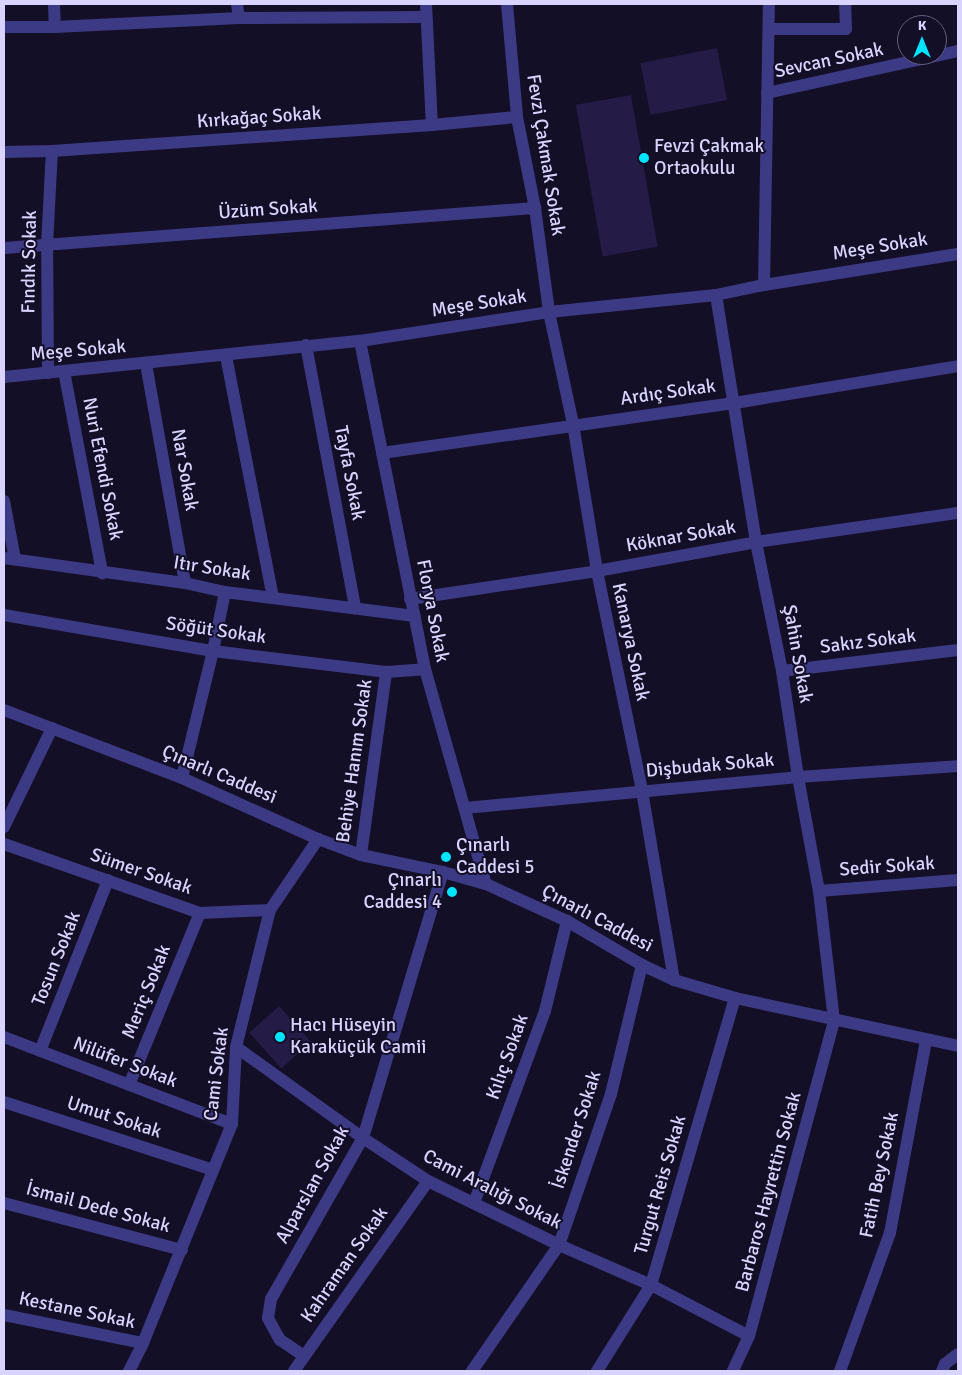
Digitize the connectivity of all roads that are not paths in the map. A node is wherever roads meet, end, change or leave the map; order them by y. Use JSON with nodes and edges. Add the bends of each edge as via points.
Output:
{"nodes":[{"id":1,"x":54,"y":4,"type":"edge"},
{"id":2,"x":237,"y":4,"type":"edge"},
{"id":3,"x":426,"y":4,"type":"edge"},
{"id":4,"x":507,"y":4,"type":"edge"},
{"id":5,"x":769,"y":4,"type":"edge"},
{"id":6,"x":845,"y":4,"type":"edge"},
{"id":7,"x":425,"y":17,"type":"junction"},
{"id":8,"x":238,"y":18,"type":"junction"},
{"id":9,"x":4,"y":27,"type":"edge"},
{"id":10,"x":55,"y":27,"type":"junction"},
{"id":11,"x":769,"y":29,"type":"junction"},
{"id":12,"x":958,"y":52,"type":"edge"},
{"id":13,"x":767,"y":94,"type":"junction"},
{"id":14,"x":517,"y":117,"type":"junction"},
{"id":15,"x":432,"y":125,"type":"junction"},
{"id":16,"x":52,"y":151,"type":"junction"},
{"id":17,"x":4,"y":152,"type":"edge"},
{"id":18,"x":535,"y":208,"type":"junction"},
{"id":19,"x":47,"y":246,"type":"junction"},
{"id":20,"x":4,"y":248,"type":"edge"},
{"id":21,"x":958,"y":254,"type":"edge"},
{"id":22,"x":764,"y":285,"type":"junction"},
{"id":23,"x":716,"y":295,"type":"junction"},
{"id":24,"x":549,"y":312,"type":"junction"},
{"id":25,"x":360,"y":341,"type":"junction"},
{"id":26,"x":306,"y":345,"type":"junction"},
{"id":27,"x":226,"y":356,"type":"junction"},
{"id":28,"x":146,"y":364,"type":"junction"},
{"id":29,"x":958,"y":366,"type":"edge"},
{"id":30,"x":64,"y":372,"type":"junction"},
{"id":31,"x":48,"y":373,"type":"junction"},
{"id":32,"x":4,"y":377,"type":"edge"},
{"id":33,"x":735,"y":403,"type":"junction"},
{"id":34,"x":573,"y":424,"type":"junction"},
{"id":35,"x":382,"y":453,"type":"junction"},
{"id":36,"x":4,"y":501,"type":"edge"},
{"id":37,"x":958,"y":512,"type":"edge"},
{"id":38,"x":756,"y":542,"type":"junction"},
{"id":39,"x":9,"y":558,"type":"edge"},
{"id":40,"x":597,"y":571,"type":"junction"},
{"id":41,"x":102,"y":572,"type":"junction"},
{"id":42,"x":184,"y":583,"type":"junction"},
{"id":43,"x":225,"y":592,"type":"junction"},
{"id":44,"x":273,"y":597,"type":"junction"},
{"id":45,"x":410,"y":599,"type":"junction"},
{"id":46,"x":355,"y":608,"type":"junction"},
{"id":47,"x":4,"y":615,"type":"edge"},
{"id":48,"x":414,"y":616,"type":"junction"},
{"id":49,"x":958,"y":650,"type":"edge"},
{"id":50,"x":213,"y":651,"type":"junction"},
{"id":51,"x":424,"y":669,"type":"junction"},
{"id":52,"x":782,"y":671,"type":"junction"},
{"id":53,"x":386,"y":672,"type":"junction"},
{"id":54,"x":4,"y":710,"type":"edge"},
{"id":55,"x":52,"y":728,"type":"junction"},
{"id":56,"x":958,"y":766,"type":"edge"},
{"id":57,"x":798,"y":777,"type":"junction"},
{"id":58,"x":182,"y":778,"type":"junction"},
{"id":59,"x":642,"y":791,"type":"junction"},
{"id":60,"x":465,"y":808,"type":"junction"},
{"id":61,"x":4,"y":827,"type":"edge"},
{"id":62,"x":318,"y":840,"type":"junction"},
{"id":63,"x":4,"y":844,"type":"edge"},
{"id":64,"x":361,"y":855,"type":"junction"},
{"id":65,"x":442,"y":872,"type":"junction"},
{"id":66,"x":108,"y":880,"type":"junction"},
{"id":67,"x":958,"y":880,"type":"edge"},
{"id":68,"x":486,"y":884,"type":"junction"},
{"id":69,"x":819,"y":891,"type":"junction"},
{"id":70,"x":270,"y":910,"type":"junction"},
{"id":71,"x":200,"y":913,"type":"junction"},
{"id":72,"x":567,"y":921,"type":"junction"},
{"id":73,"x":642,"y":965,"type":"junction"},
{"id":74,"x":674,"y":980,"type":"junction"},
{"id":75,"x":735,"y":998,"type":"junction"},
{"id":76,"x":834,"y":1021,"type":"junction"},
{"id":77,"x":4,"y":1037,"type":"edge"},
{"id":78,"x":926,"y":1040,"type":"junction"},
{"id":79,"x":958,"y":1046,"type":"edge"},
{"id":80,"x":236,"y":1047,"type":"junction"},
{"id":81,"x":40,"y":1051,"type":"junction"},
{"id":82,"x":129,"y":1085,"type":"junction"},
{"id":83,"x":4,"y":1102,"type":"edge"},
{"id":84,"x":232,"y":1124,"type":"junction"},
{"id":85,"x":363,"y":1138,"type":"junction"},
{"id":86,"x":213,"y":1170,"type":"junction"},
{"id":87,"x":428,"y":1181,"type":"junction"},
{"id":88,"x":4,"y":1202,"type":"edge"},
{"id":89,"x":474,"y":1203,"type":"junction"},
{"id":90,"x":559,"y":1245,"type":"junction"},
{"id":91,"x":182,"y":1250,"type":"junction"},
{"id":92,"x":651,"y":1285,"type":"junction"},
{"id":93,"x":4,"y":1315,"type":"edge"},
{"id":94,"x":749,"y":1336,"type":"junction"},
{"id":95,"x":143,"y":1343,"type":"junction"},
{"id":96,"x":958,"y":1354,"type":"edge"},
{"id":97,"x":304,"y":1356,"type":"junction"},
{"id":98,"x":129,"y":1371,"type":"edge"},
{"id":99,"x":294,"y":1371,"type":"edge"},
{"id":100,"x":472,"y":1371,"type":"edge"},
{"id":101,"x":597,"y":1371,"type":"edge"},
{"id":102,"x":732,"y":1371,"type":"edge"},
{"id":103,"x":840,"y":1371,"type":"edge"},
{"id":104,"x":942,"y":1371,"type":"edge"}],
"edges":[{"from":1,"to":10,"type":"street"},
{"from":2,"to":8,"type":"street"},
{"from":3,"to":7,"type":"street"},
{"from":4,"to":14,"type":"street","name":"Fevzi Çakmak Sokak"},
{"from":5,"to":11,"type":"street"},
{"from":6,"to":11,"type":"street","via":[[846,29]]},
{"from":7,"to":8,"type":"street"},
{"from":7,"to":15,"type":"street"},
{"from":8,"to":10,"type":"street"},
{"from":9,"to":10,"type":"street"},
{"from":11,"to":13,"type":"street"},
{"from":12,"to":13,"type":"street","name":"Sevcan Sokak"},
{"from":13,"to":22,"type":"street"},
{"from":14,"to":15,"type":"street","name":"Kırkağaç Sokak"},
{"from":14,"to":18,"type":"street","name":"Fevzi Çakmak Sokak"},
{"from":15,"to":16,"type":"street","name":"Kırkağaç Sokak"},
{"from":16,"to":17,"type":"street","name":"Kırkağaç Sokak"},
{"from":16,"to":19,"type":"street","name":"Fındık Sokak"},
{"from":18,"to":19,"type":"street","name":"Üzüm Sokak"},
{"from":18,"to":24,"type":"street","name":"Fevzi Çakmak Sokak"},
{"from":19,"to":20,"type":"street","name":"Üzüm Sokak"},
{"from":19,"to":31,"type":"street","name":"Fındık Sokak"},
{"from":21,"to":22,"type":"street","name":"Meşe Sokak"},
{"from":22,"to":23,"type":"street","name":"Meşe Sokak"},
{"from":23,"to":24,"type":"street","name":"Meşe Sokak"},
{"from":23,"to":33,"type":"street","name":"Şahin Sokak"},
{"from":24,"to":25,"type":"street","name":"Meşe Sokak"},
{"from":24,"to":34,"type":"street","name":"Kanarya Sokak"},
{"from":25,"to":26,"type":"street","name":"Meşe Sokak"},
{"from":25,"to":35,"type":"street","name":"Florya Sokak"},
{"from":26,"to":27,"type":"street","name":"Meşe Sokak"},
{"from":26,"to":46,"type":"street","name":"Tayfa Sokak"},
{"from":27,"to":28,"type":"street","name":"Meşe Sokak"},
{"from":27,"to":44,"type":"street"},
{"from":28,"to":30,"type":"street","name":"Meşe Sokak"},
{"from":28,"to":42,"type":"street","name":"Nar Sokak"},
{"from":29,"to":33,"type":"street","name":"Ardıç Sokak"},
{"from":30,"to":31,"type":"street","name":"Meşe Sokak"},
{"from":30,"to":41,"type":"street","name":"Nuri Efendi Sokak"},
{"from":31,"to":32,"type":"street","name":"Meşe Sokak"},
{"from":33,"to":34,"type":"street","name":"Ardıç Sokak"},
{"from":33,"to":38,"type":"street","name":"Şahin Sokak"},
{"from":34,"to":35,"type":"street","name":"Ardıç Sokak"},
{"from":34,"to":40,"type":"street","name":"Kanarya Sokak"},
{"from":35,"to":45,"type":"street","name":"Florya Sokak"},
{"from":36,"to":39,"type":"street"},
{"from":37,"to":38,"type":"street","name":"Köknar Sokak"},
{"from":38,"to":40,"type":"street","name":"Köknar Sokak"},
{"from":38,"to":52,"type":"street","name":"Şahin Sokak"},
{"from":39,"to":41,"type":"street","name":"Itır Sokak"},
{"from":40,"to":45,"type":"street","name":"Köknar Sokak"},
{"from":40,"to":59,"type":"street","name":"Kanarya Sokak"},
{"from":41,"to":42,"type":"street","name":"Itır Sokak"},
{"from":42,"to":43,"type":"street","name":"Itır Sokak"},
{"from":43,"to":44,"type":"street","name":"Itır Sokak"},
{"from":43,"to":50,"type":"street"},
{"from":44,"to":46,"type":"street","name":"Itır Sokak"},
{"from":45,"to":48,"type":"street","name":"Florya Sokak"},
{"from":46,"to":48,"type":"street","name":"Itır Sokak"},
{"from":47,"to":50,"type":"street","name":"Söğüt Sokak"},
{"from":48,"to":51,"type":"street","name":"Florya Sokak"},
{"from":49,"to":52,"type":"street","name":"Sakız Sokak"},
{"from":50,"to":53,"type":"street","name":"Söğüt Sokak"},
{"from":50,"to":58,"type":"street"},
{"from":51,"to":53,"type":"street","name":"Söğüt Sokak"},
{"from":51,"to":60,"type":"street","name":"Florya Sokak"},
{"from":52,"to":57,"type":"street","name":"Şahin Sokak"},
{"from":53,"to":64,"type":"street","name":"Behiye Hanım Sokak"},
{"from":54,"to":55,"type":"street","name":"Çınarlı Caddesi"},
{"from":55,"to":58,"type":"street","name":"Çınarlı Caddesi"},
{"from":55,"to":61,"type":"street"},
{"from":56,"to":57,"type":"street","name":"Dişbudak Sokak"},
{"from":57,"to":59,"type":"street","name":"Dişbudak Sokak"},
{"from":57,"to":69,"type":"street","name":"Şahin Sokak"},
{"from":58,"to":62,"type":"street","name":"Çınarlı Caddesi"},
{"from":59,"to":60,"type":"street","name":"Dişbudak Sokak"},
{"from":59,"to":74,"type":"street","name":"Kanarya Sokak"},
{"from":60,"to":68,"type":"street","name":"Florya Sokak"},
{"from":62,"to":64,"type":"street","name":"Çınarlı Caddesi"},
{"from":62,"to":70,"type":"street","name":"Cami Sokak"},
{"from":63,"to":66,"type":"street","name":"Sümer Sokak"},
{"from":64,"to":65,"type":"street","name":"Çınarlı Caddesi"},
{"from":65,"to":68,"type":"street","name":"Çınarlı Caddesi"},
{"from":65,"to":85,"type":"street","name":"Alparslan Sokak"},
{"from":66,"to":71,"type":"street","name":"Sümer Sokak"},
{"from":66,"to":81,"type":"street","name":"Tosun Sokak"},
{"from":67,"to":69,"type":"street","name":"Sedir Sokak"},
{"from":68,"to":72,"type":"street","name":"Çınarlı Caddesi"},
{"from":69,"to":76,"type":"street","name":"Şahin Sokak"},
{"from":70,"to":71,"type":"street","name":"Sümer Sokak"},
{"from":70,"to":80,"type":"street","name":"Cami Sokak"},
{"from":71,"to":82,"type":"street","name":"Meriç Sokak"},
{"from":72,"to":73,"type":"street","name":"Çınarlı Caddesi"},
{"from":72,"to":89,"type":"street","name":"Kılıç Sokak","via":[[545,1011]]},
{"from":73,"to":74,"type":"street","name":"Çınarlı Caddesi"},
{"from":73,"to":90,"type":"street","name":"İskender Sokak","via":[[612,1094]]},
{"from":74,"to":75,"type":"street","name":"Çınarlı Caddesi"},
{"from":75,"to":76,"type":"street","name":"Çınarlı Caddesi"},
{"from":75,"to":92,"type":"street","name":"Turgut Reis Sokak"},
{"from":76,"to":78,"type":"street","name":"Çınarlı Caddesi"},
{"from":76,"to":94,"type":"street","name":"Barbaros Hayrettin Sokak"},
{"from":77,"to":81,"type":"street","name":"Nilüfer Sokak"},
{"from":78,"to":79,"type":"street","name":"Çınarlı Caddesi"},
{"from":78,"to":103,"type":"street","name":"Fatih Bey Sokak","via":[[890,1233]]},
{"from":80,"to":84,"type":"street","name":"Cami Sokak"},
{"from":80,"to":85,"type":"street","name":"Cami Aralığı Sokak"},
{"from":81,"to":82,"type":"street","name":"Nilüfer Sokak"},
{"from":82,"to":84,"type":"street","name":"Nilüfer Sokak"},
{"from":83,"to":86,"type":"street","name":"Umut Sokak"},
{"from":84,"to":86,"type":"street","name":"Cami Sokak"},
{"from":85,"to":87,"type":"street","name":"Cami Aralığı Sokak"},
{"from":85,"to":97,"type":"street","name":"Alparslan Sokak","via":[[271,1299],[268,1318],[280,1340]]},
{"from":86,"to":91,"type":"street","name":"Cami Sokak"},
{"from":87,"to":89,"type":"street","name":"Cami Aralığı Sokak"},
{"from":87,"to":97,"type":"street","name":"Kahraman Sokak"},
{"from":88,"to":91,"type":"street","name":"İsmail Dede Sokak"},
{"from":89,"to":90,"type":"street","name":"Cami Aralığı Sokak"},
{"from":90,"to":92,"type":"street","name":"Cami Aralığı Sokak"},
{"from":90,"to":100,"type":"street","name":"İskender Sokak"},
{"from":91,"to":95,"type":"street","name":"Cami Sokak"},
{"from":92,"to":94,"type":"street","name":"Cami Aralığı Sokak"},
{"from":92,"to":101,"type":"street","name":"Turgut Reis Sokak"},
{"from":93,"to":95,"type":"street","name":"Kestane Sokak"},
{"from":94,"to":102,"type":"street","name":"Barbaros Hayrettin Sokak"},
{"from":95,"to":98,"type":"street","name":"Cami Sokak"},
{"from":96,"to":104,"type":"street","via":[[945,1364]]},
{"from":97,"to":99,"type":"street","name":"Kahraman Sokak"}]}
